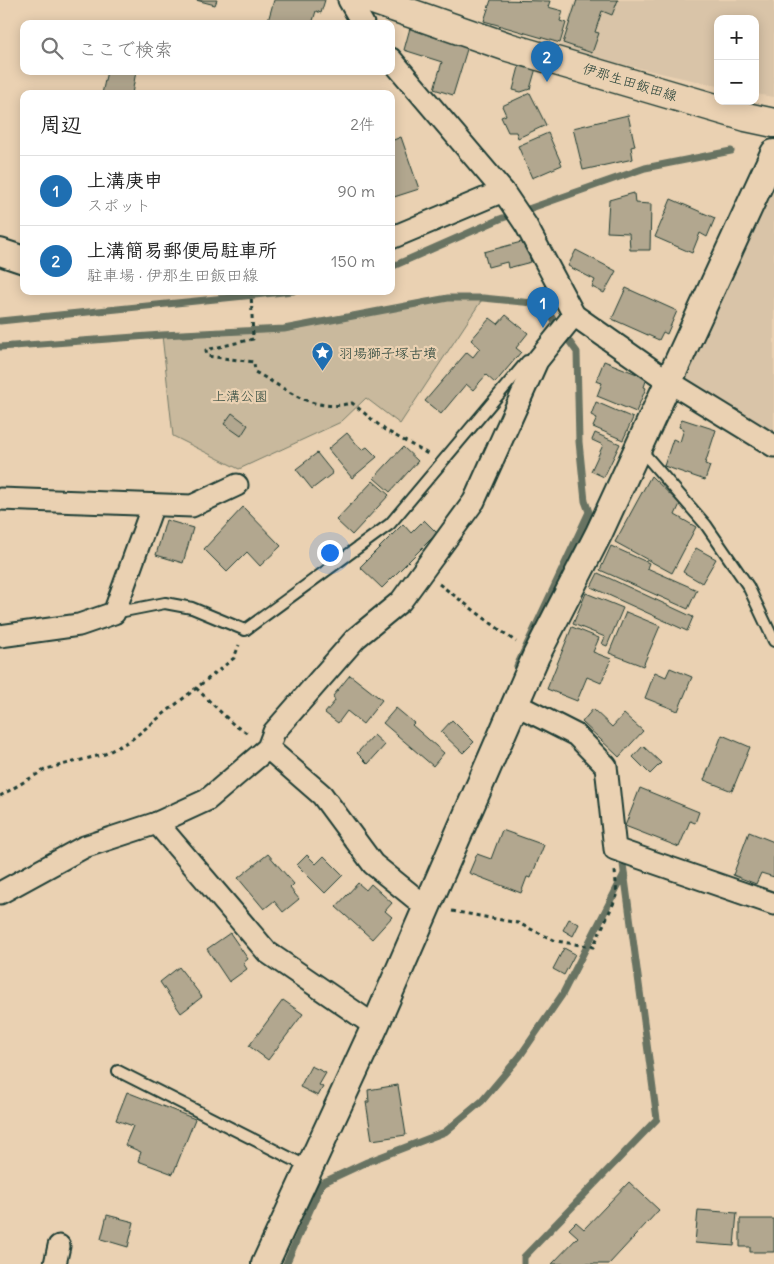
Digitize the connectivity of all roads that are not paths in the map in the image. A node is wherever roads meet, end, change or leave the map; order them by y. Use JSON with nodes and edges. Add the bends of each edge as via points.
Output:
{"nodes":[{"id":1,"x":349,"y":0,"type":"edge"},
{"id":2,"x":373,"y":0,"type":"edge"},
{"id":3,"x":361,"y":20,"type":"edge"},
{"id":4,"x":395,"y":64,"type":"edge"},
{"id":5,"x":774,"y":123,"type":"edge"},
{"id":6,"x":774,"y":153,"type":"edge"},
{"id":7,"x":506,"y":196,"type":"junction"},
{"id":8,"x":395,"y":237,"type":"edge"},
{"id":9,"x":0,"y":252,"type":"edge"},
{"id":10,"x":20,"y":259,"type":"edge"},
{"id":11,"x":571,"y":318,"type":"junction"},
{"id":12,"x":537,"y":361,"type":"junction"},
{"id":13,"x":668,"y":381,"type":"junction"},
{"id":14,"x":774,"y":446,"type":"edge"},
{"id":15,"x":638,"y":447,"type":"junction"},
{"id":16,"x":237,"y":485,"type":"dead end"},
{"id":17,"x":0,"y":498,"type":"edge"},
{"id":18,"x":152,"y":505,"type":"junction"},
{"id":19,"x":114,"y":613,"type":"junction"},
{"id":20,"x":0,"y":636,"type":"edge"},
{"id":21,"x":774,"y":641,"type":"edge"},
{"id":22,"x":515,"y":704,"type":"junction"},
{"id":23,"x":268,"y":748,"type":"junction"},
{"id":24,"x":157,"y":823,"type":"junction"},
{"id":25,"x":0,"y":893,"type":"edge"},
{"id":26,"x":774,"y":904,"type":"edge"},
{"id":27,"x":426,"y":907,"type":"junction"},
{"id":28,"x":375,"y":1026,"type":"junction"},
{"id":29,"x":118,"y":1071,"type":"dead end"},
{"id":30,"x":309,"y":1168,"type":"junction"},
{"id":31,"x":266,"y":1264,"type":"edge"}],
"edges":[{"from":1,"to":3,"type":"street"},
{"from":2,"to":5,"type":"main road","name":"伊那生田飯田線","via":[[508,47]]},
{"from":4,"to":7,"type":"street"},
{"from":6,"to":13,"type":"street"},
{"from":7,"to":8,"type":"street"},
{"from":7,"to":11,"type":"street","via":[[526,225]]},
{"from":9,"to":10,"type":"street"},
{"from":11,"to":12,"type":"street"},
{"from":11,"to":13,"type":"street"},
{"from":12,"to":19,"type":"lane","via":[[527,361],[390,524],[245,630],[192,608],[165,603]]},
{"from":12,"to":23,"type":"street","via":[[474,501],[401,601],[349,645],[274,732]]},
{"from":13,"to":14,"type":"street"},
{"from":13,"to":15,"type":"street"},
{"from":15,"to":21,"type":"lane","via":[[706,526],[748,586]]},
{"from":15,"to":22,"type":"street"},
{"from":16,"to":18,"type":"street","via":[[192,506]]},
{"from":17,"to":18,"type":"street"},
{"from":18,"to":19,"type":"street"},
{"from":19,"to":20,"type":"street","via":[[79,625]]},
{"from":22,"to":26,"type":"street","via":[[576,735],[606,766],[615,849]]},
{"from":22,"to":27,"type":"street"},
{"from":23,"to":24,"type":"street","via":[[207,800]]},
{"from":23,"to":27,"type":"street","via":[[322,795],[373,864]]},
{"from":24,"to":25,"type":"street","via":[[84,847]]},
{"from":24,"to":28,"type":"street","via":[[268,952]]},
{"from":27,"to":28,"type":"street"},
{"from":28,"to":30,"type":"street"},
{"from":29,"to":30,"type":"lane"},
{"from":30,"to":31,"type":"street"}]}
